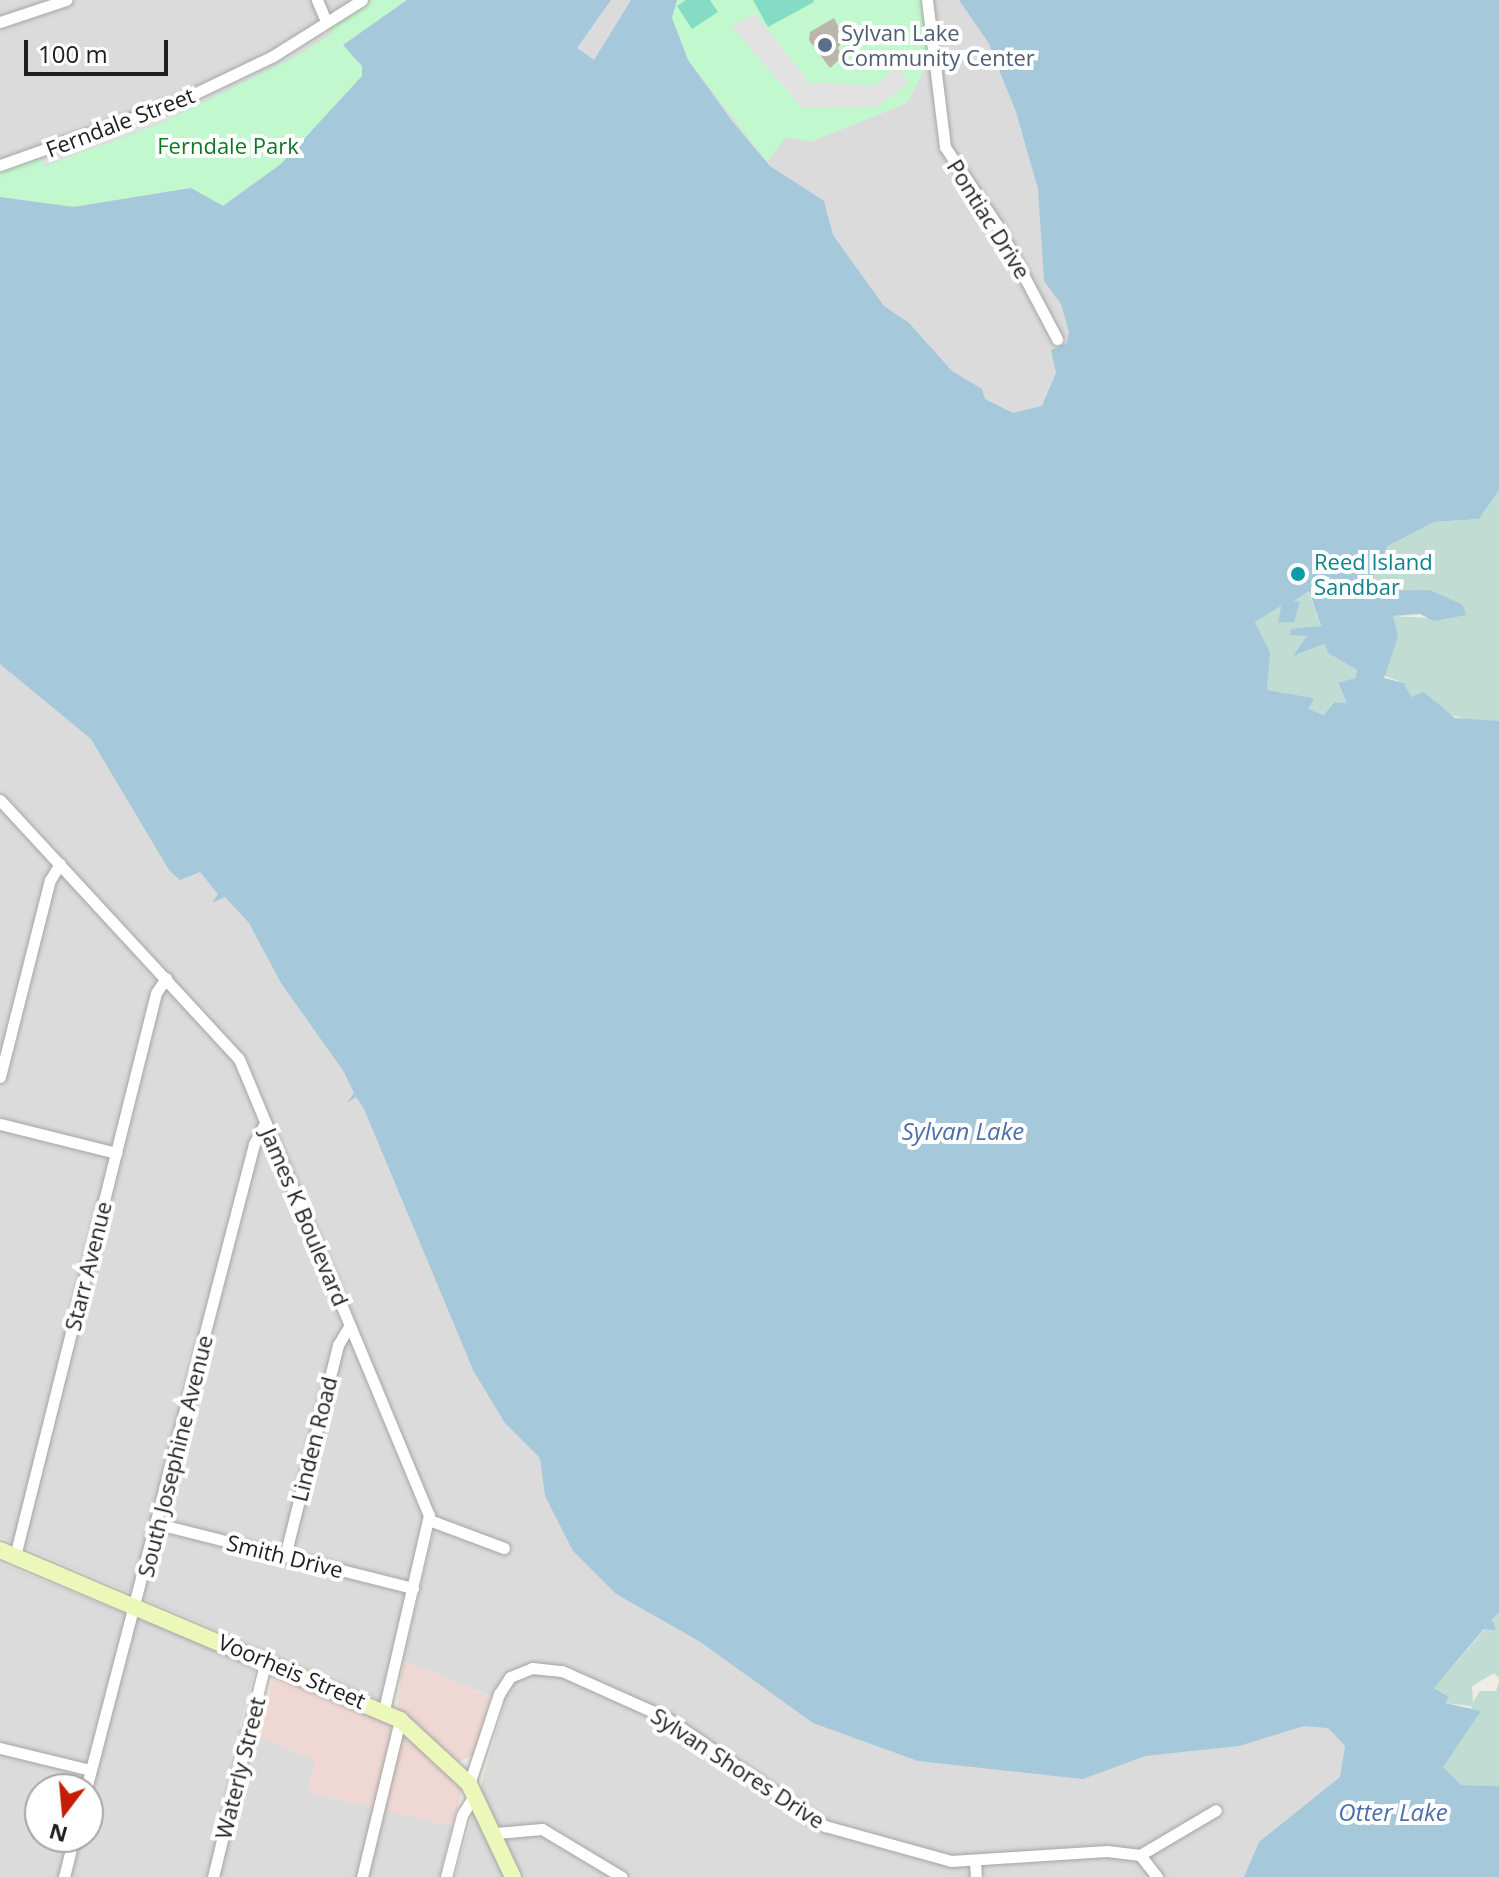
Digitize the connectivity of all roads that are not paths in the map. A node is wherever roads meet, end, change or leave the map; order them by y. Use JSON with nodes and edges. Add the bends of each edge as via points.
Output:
{"nodes":[{"id":1,"x":66,"y":0,"type":"edge"},
{"id":2,"x":317,"y":0,"type":"edge"},
{"id":3,"x":362,"y":0,"type":"edge"},
{"id":4,"x":927,"y":0,"type":"edge"},
{"id":5,"x":326,"y":21,"type":"junction"},
{"id":6,"x":0,"y":22,"type":"edge"},
{"id":7,"x":0,"y":165,"type":"edge"},
{"id":8,"x":1057,"y":339,"type":"dead end"},
{"id":9,"x":0,"y":800,"type":"edge"},
{"id":10,"x":60,"y":864,"type":"junction"},
{"id":11,"x":166,"y":978,"type":"junction"},
{"id":12,"x":0,"y":1077,"type":"edge"},
{"id":13,"x":265,"y":1123,"type":"junction"},
{"id":14,"x":0,"y":1124,"type":"edge"},
{"id":15,"x":116,"y":1153,"type":"junction"},
{"id":16,"x":350,"y":1325,"type":"junction"},
{"id":17,"x":429,"y":1520,"type":"junction"},
{"id":18,"x":158,"y":1524,"type":"junction"},
{"id":19,"x":504,"y":1548,"type":"dead end"},
{"id":20,"x":7,"y":1553,"type":"edge"},
{"id":21,"x":285,"y":1556,"type":"junction"},
{"id":22,"x":413,"y":1588,"type":"junction"},
{"id":23,"x":134,"y":1605,"type":"junction"},
{"id":24,"x":266,"y":1660,"type":"junction"},
{"id":25,"x":384,"y":1710,"type":"junction"},
{"id":26,"x":400,"y":1720,"type":"junction"},
{"id":27,"x":0,"y":1748,"type":"edge"},
{"id":28,"x":90,"y":1770,"type":"junction"},
{"id":29,"x":89,"y":1773,"type":"edge"},
{"id":30,"x":472,"y":1789,"type":"junction"},
{"id":31,"x":1216,"y":1810,"type":"dead end"},
{"id":32,"x":496,"y":1833,"type":"junction"},
{"id":33,"x":70,"y":1853,"type":"edge"},
{"id":34,"x":1140,"y":1855,"type":"junction"},
{"id":35,"x":975,"y":1860,"type":"junction"},
{"id":36,"x":64,"y":1877,"type":"edge"},
{"id":37,"x":213,"y":1877,"type":"edge"},
{"id":38,"x":362,"y":1877,"type":"edge"},
{"id":39,"x":446,"y":1877,"type":"edge"},
{"id":40,"x":513,"y":1877,"type":"edge"},
{"id":41,"x":622,"y":1877,"type":"edge"},
{"id":42,"x":976,"y":1877,"type":"edge"},
{"id":43,"x":1157,"y":1877,"type":"edge"}],
"edges":[{"from":1,"to":6,"type":"street"},
{"from":2,"to":5,"type":"street"},
{"from":3,"to":5,"type":"street","name":"Ferndale Street"},
{"from":4,"to":8,"type":"street","name":"Pontiac Drive","via":[[945,147],[997,225]]},
{"from":5,"to":7,"type":"street","name":"Ferndale Street","via":[[273,56],[177,102]]},
{"from":9,"to":10,"type":"street","name":"James K Boulevard"},
{"from":10,"to":11,"type":"street","name":"James K Boulevard"},
{"from":10,"to":12,"type":"street","via":[[50,880]]},
{"from":11,"to":13,"type":"street","name":"James K Boulevard","via":[[236,1053]]},
{"from":11,"to":15,"type":"street","name":"Starr Avenue","via":[[156,993]]},
{"from":13,"to":16,"type":"street","name":"James K Boulevard"},
{"from":13,"to":18,"type":"street","name":"South Josephine Avenue","via":[[254,1144]]},
{"from":14,"to":15,"type":"street"},
{"from":15,"to":20,"type":"street","name":"Starr Avenue"},
{"from":16,"to":17,"type":"street","name":"James K Boulevard"},
{"from":16,"to":21,"type":"street","name":"Linden Road","via":[[338,1345]]},
{"from":17,"to":19,"type":"street"},
{"from":17,"to":22,"type":"street"},
{"from":18,"to":21,"type":"street","name":"Smith Drive"},
{"from":18,"to":23,"type":"street","name":"South Josephine Avenue"},
{"from":20,"to":23,"type":"street","name":"Voorheis Street"},
{"from":21,"to":22,"type":"street","name":"Smith Drive"},
{"from":22,"to":25,"type":"street"},
{"from":23,"to":24,"type":"street","name":"Voorheis Street"},
{"from":23,"to":28,"type":"street","name":"South Josephine Avenue"},
{"from":24,"to":25,"type":"street","name":"Voorheis Street"},
{"from":24,"to":37,"type":"street","name":"Waterly Street"},
{"from":25,"to":26,"type":"street","name":"Voorheis Street"},
{"from":26,"to":30,"type":"street","name":"Voorheis Street"},
{"from":26,"to":38,"type":"street"},
{"from":27,"to":28,"type":"street"},
{"from":28,"to":29,"type":"street","name":"South Josephine Avenue"},
{"from":30,"to":32,"type":"street","name":"Voorheis Street"},
{"from":30,"to":35,"type":"street","name":"Sylvan Shores Drive","via":[[510,1677],[521,1670],[551,1669],[665,1717],[825,1826],[907,1851]]},
{"from":30,"to":39,"type":"street"},
{"from":31,"to":34,"type":"street"},
{"from":32,"to":40,"type":"street","name":"Voorheis Street"},
{"from":32,"to":41,"type":"street","via":[[542,1829]]},
{"from":33,"to":36,"type":"street"},
{"from":34,"to":35,"type":"street","name":"Sylvan Shores Drive","via":[[1107,1851]]},
{"from":34,"to":43,"type":"street"},
{"from":35,"to":42,"type":"street"}]}
